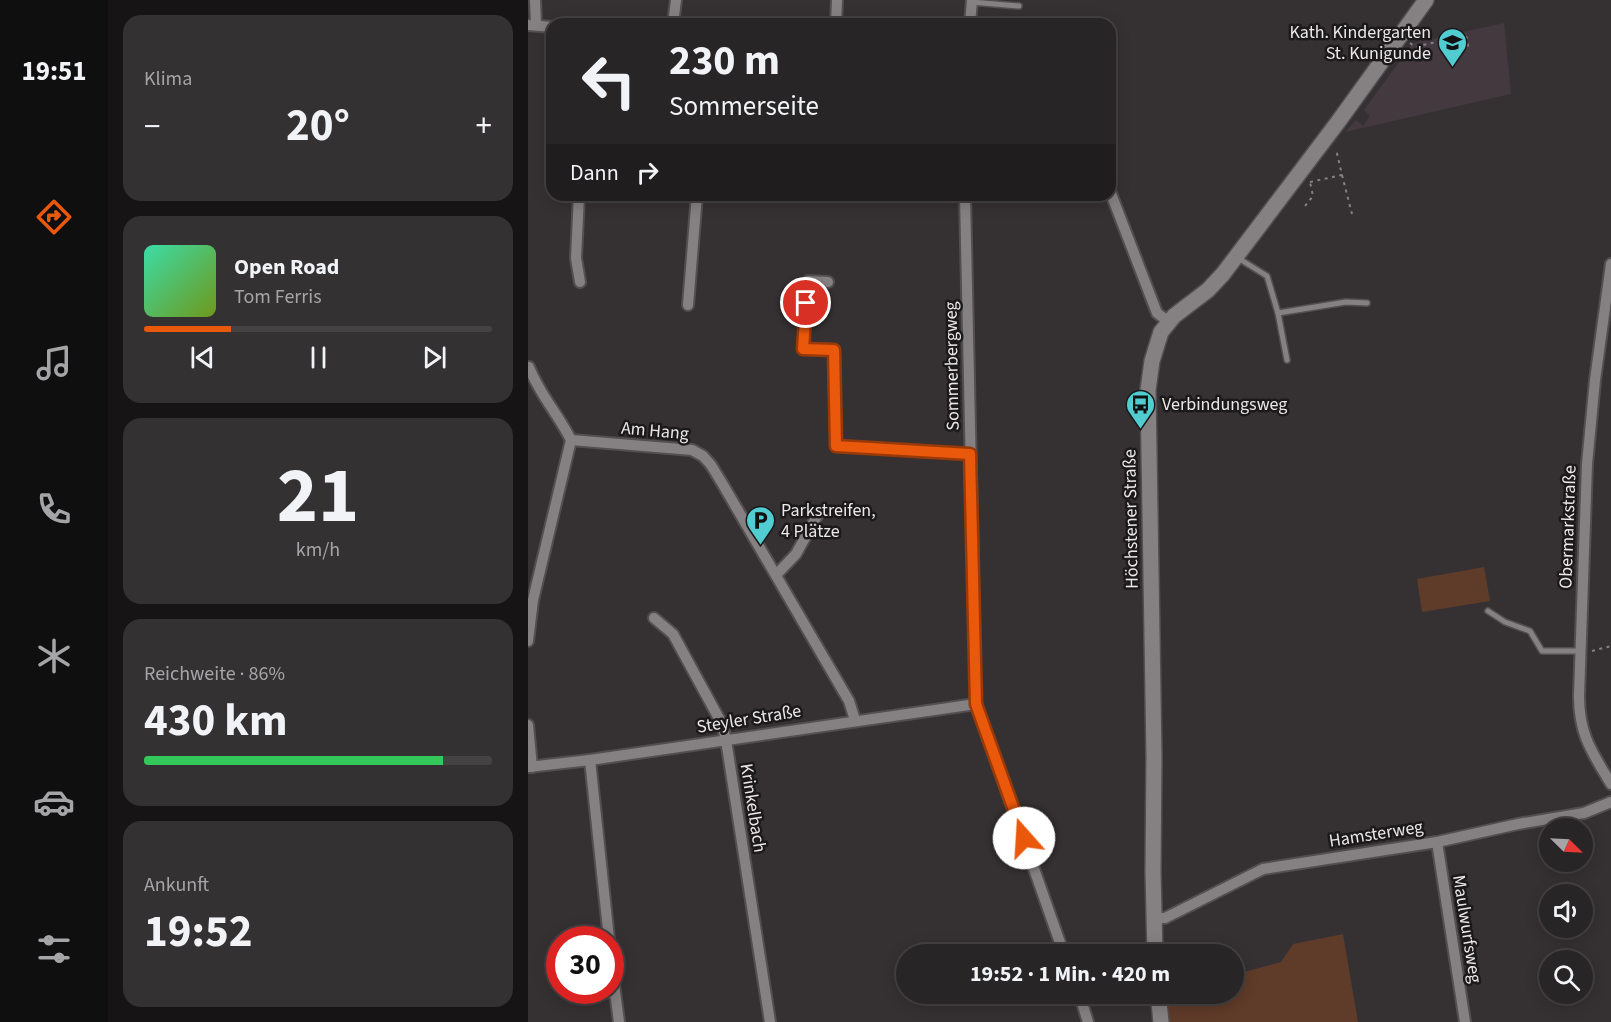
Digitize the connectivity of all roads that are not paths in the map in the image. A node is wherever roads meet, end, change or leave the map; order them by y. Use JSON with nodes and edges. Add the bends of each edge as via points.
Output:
{"nodes":[{"id":1,"x":535,"y":0,"type":"edge"},
{"id":2,"x":676,"y":0,"type":"edge"},
{"id":3,"x":837,"y":0,"type":"edge"},
{"id":4,"x":1426,"y":0,"type":"edge"},
{"id":5,"x":971,"y":1,"type":"edge"},
{"id":6,"x":1019,"y":6,"type":"dead end"},
{"id":7,"x":674,"y":18,"type":"edge"},
{"id":8,"x":836,"y":18,"type":"edge"},
{"id":9,"x":970,"y":18,"type":"edge"},
{"id":10,"x":532,"y":25,"type":"edge"},
{"id":11,"x":579,"y":201,"type":"edge"},
{"id":12,"x":697,"y":201,"type":"edge"},
{"id":13,"x":965,"y":201,"type":"edge"},
{"id":14,"x":1114,"y":201,"type":"edge"},
{"id":15,"x":1237,"y":257,"type":"junction"},
{"id":16,"x":1611,"y":264,"type":"edge"},
{"id":17,"x":580,"y":282,"type":"dead end"},
{"id":18,"x":828,"y":282,"type":"dead end"},
{"id":19,"x":1367,"y":303,"type":"dead end"},
{"id":20,"x":688,"y":305,"type":"dead end"},
{"id":21,"x":1278,"y":313,"type":"junction"},
{"id":22,"x":1169,"y":322,"type":"junction"},
{"id":23,"x":1287,"y":360,"type":"dead end"},
{"id":24,"x":529,"y":367,"type":"edge"},
{"id":25,"x":571,"y":440,"type":"junction"},
{"id":26,"x":970,"y":454,"type":"junction"},
{"id":27,"x":818,"y":514,"type":"dead end"},
{"id":28,"x":776,"y":575,"type":"junction"},
{"id":29,"x":1488,"y":611,"type":"dead end"},
{"id":30,"x":654,"y":618,"type":"dead end"},
{"id":31,"x":528,"y":641,"type":"edge"},
{"id":32,"x":1581,"y":652,"type":"junction"},
{"id":33,"x":976,"y":704,"type":"junction"},
{"id":34,"x":855,"y":720,"type":"junction"},
{"id":35,"x":528,"y":725,"type":"edge"},
{"id":36,"x":726,"y":740,"type":"junction"},
{"id":37,"x":590,"y":760,"type":"junction"},
{"id":38,"x":530,"y":767,"type":"edge"},
{"id":39,"x":1611,"y":784,"type":"edge"},
{"id":40,"x":1611,"y":802,"type":"edge"},
{"id":41,"x":1437,"y":842,"type":"junction"},
{"id":42,"x":1154,"y":918,"type":"junction"},
{"id":43,"x":608,"y":926,"type":"edge"},
{"id":44,"x":1060,"y":944,"type":"edge"},
{"id":45,"x":1155,"y":944,"type":"edge"},
{"id":46,"x":616,"y":1004,"type":"edge"},
{"id":47,"x":1082,"y":1004,"type":"edge"},
{"id":48,"x":1159,"y":1004,"type":"edge"},
{"id":49,"x":619,"y":1022,"type":"edge"},
{"id":50,"x":770,"y":1022,"type":"edge"},
{"id":51,"x":1088,"y":1022,"type":"edge"},
{"id":52,"x":1161,"y":1022,"type":"edge"},
{"id":53,"x":1465,"y":1022,"type":"edge"}],
"edges":[{"from":1,"to":10,"type":"street"},
{"from":2,"to":7,"type":"street"},
{"from":3,"to":8,"type":"street"},
{"from":4,"to":15,"type":"main road","name":"Höchstener Straße"},
{"from":5,"to":6,"type":"lane"},
{"from":5,"to":9,"type":"street"},
{"from":11,"to":17,"type":"street","via":[[576,258]]},
{"from":12,"to":20,"type":"street"},
{"from":13,"to":26,"type":"street","name":"Sommerbergweg"},
{"from":14,"to":22,"type":"street","via":[[1157,313]]},
{"from":15,"to":21,"type":"lane","via":[[1268,276]]},
{"from":15,"to":22,"type":"main road","name":"Höchstener Straße","via":[[1208,290]]},
{"from":16,"to":32,"type":"street","name":"Obermarkstraße","via":[[1587,464]]},
{"from":18,"to":26,"type":"street","via":[[808,280],[803,349],[834,350],[836,446]]},
{"from":19,"to":21,"type":"lane","via":[[1346,302]]},
{"from":21,"to":23,"type":"lane"},
{"from":22,"to":42,"type":"main road","name":"Höchstener Straße","via":[[1155,346],[1148,390]]},
{"from":24,"to":25,"type":"street","via":[[537,388]]},
{"from":25,"to":28,"type":"street","name":"Am Hang","via":[[698,453],[711,465]]},
{"from":25,"to":31,"type":"street","via":[[533,600]]},
{"from":26,"to":33,"type":"street","name":"Sommerbergweg"},
{"from":27,"to":28,"type":"street","via":[[796,554]]},
{"from":28,"to":34,"type":"street","name":"Am Hang","via":[[849,701]]},
{"from":29,"to":32,"type":"lane","via":[[1530,631],[1542,651]]},
{"from":30,"to":36,"type":"street","name":"Krinkelbach","via":[[673,634],[722,724]]},
{"from":32,"to":39,"type":"street","name":"Obermarkstraße","via":[[1581,727]]},
{"from":33,"to":34,"type":"street","name":"Steyler Straße"},
{"from":33,"to":44,"type":"street","name":"Sommerbergweg"},
{"from":34,"to":36,"type":"street","name":"Steyler Straße"},
{"from":35,"to":38,"type":"street"},
{"from":36,"to":37,"type":"street","name":"Steyler Straße"},
{"from":36,"to":50,"type":"street","name":"Krinkelbach"},
{"from":37,"to":38,"type":"street","name":"Steyler Straße"},
{"from":37,"to":43,"type":"street"},
{"from":40,"to":41,"type":"street","name":"Hamsterweg","via":[[1584,813]]},
{"from":41,"to":42,"type":"street","name":"Hamsterweg","via":[[1263,869],[1165,918]]},
{"from":41,"to":53,"type":"street","name":"Maulwurfsweg"},
{"from":42,"to":45,"type":"main road","name":"Höchstener Straße"},
{"from":46,"to":49,"type":"street"},
{"from":47,"to":51,"type":"street"},
{"from":48,"to":52,"type":"main road"}]}
